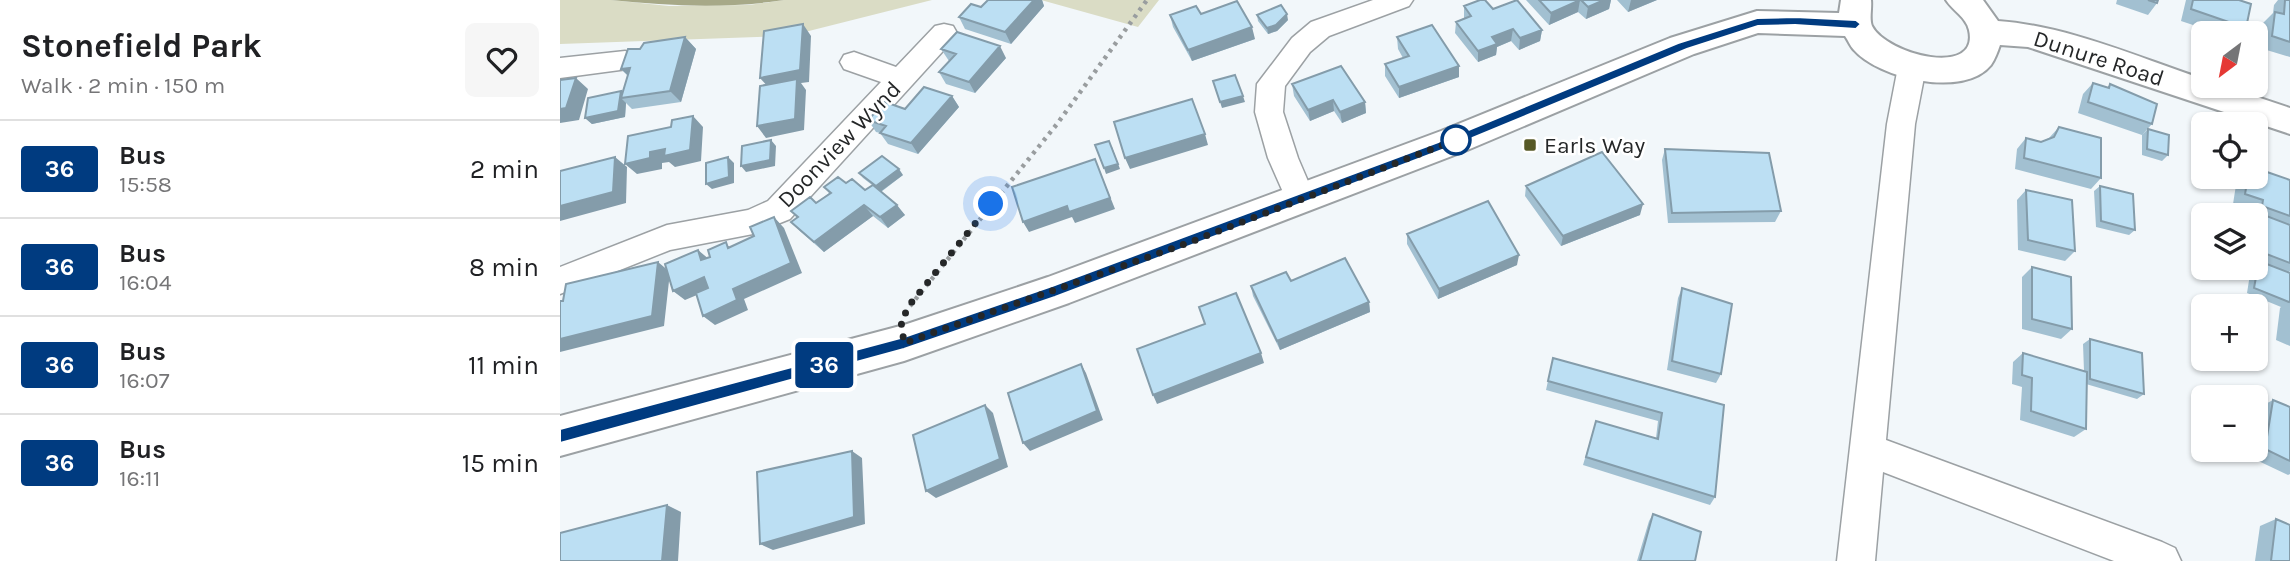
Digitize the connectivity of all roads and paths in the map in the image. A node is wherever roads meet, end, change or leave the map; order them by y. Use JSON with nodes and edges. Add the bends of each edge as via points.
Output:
{"nodes":[{"id":1,"x":1147,"y":0,"type":"edge"},
{"id":2,"x":1400,"y":0,"type":"edge"},
{"id":3,"x":1962,"y":0,"type":"edge"},
{"id":4,"x":1856,"y":12,"type":"edge"},
{"id":5,"x":1985,"y":32,"type":"junction"},
{"id":6,"x":944,"y":33,"type":"dead end"},
{"id":7,"x":625,"y":61,"type":"edge"},
{"id":8,"x":854,"y":62,"type":"dead end"},
{"id":9,"x":1912,"y":67,"type":"junction"},
{"id":10,"x":560,"y":68,"type":"edge"},
{"id":11,"x":901,"y":79,"type":"junction"},
{"id":12,"x":2290,"y":121,"type":"edge"},
{"id":13,"x":1301,"y":200,"type":"junction"},
{"id":14,"x":560,"y":281,"type":"edge"},
{"id":15,"x":904,"y":343,"type":"junction"},
{"id":16,"x":560,"y":436,"type":"edge"},
{"id":17,"x":1867,"y":449,"type":"junction"},
{"id":18,"x":1856,"y":561,"type":"edge"},
{"id":19,"x":2162,"y":561,"type":"edge"}],
"edges":[{"from":1,"to":15,"type":"path","via":[[1056,124],[911,303],[901,321]]},
{"from":2,"to":13,"type":"street","via":[[1320,29],[1271,84],[1269,112]]},
{"from":3,"to":5,"type":"main road","via":[[1979,17]]},
{"from":4,"to":9,"type":"main road","via":[[1865,41]]},
{"from":4,"to":13,"type":"main road","via":[[1757,22],[1682,46]]},
{"from":5,"to":9,"type":"main road","via":[[1980,55],[1961,67],[1934,71]]},
{"from":5,"to":12,"type":"main road","name":"Dunure Road","via":[[2058,43]]},
{"from":6,"to":11,"type":"street","name":"Doonview Wynd"},
{"from":7,"to":10,"type":"street"},
{"from":8,"to":11,"type":"street"},
{"from":9,"to":17,"type":"street","via":[[1901,124]]},
{"from":11,"to":14,"type":"street","name":"Doonview Wynd","via":[[779,210],[753,222],[667,238]]},
{"from":13,"to":15,"type":"main road"},
{"from":15,"to":16,"type":"main road"},
{"from":17,"to":18,"type":"street"},
{"from":17,"to":19,"type":"street"}]}
